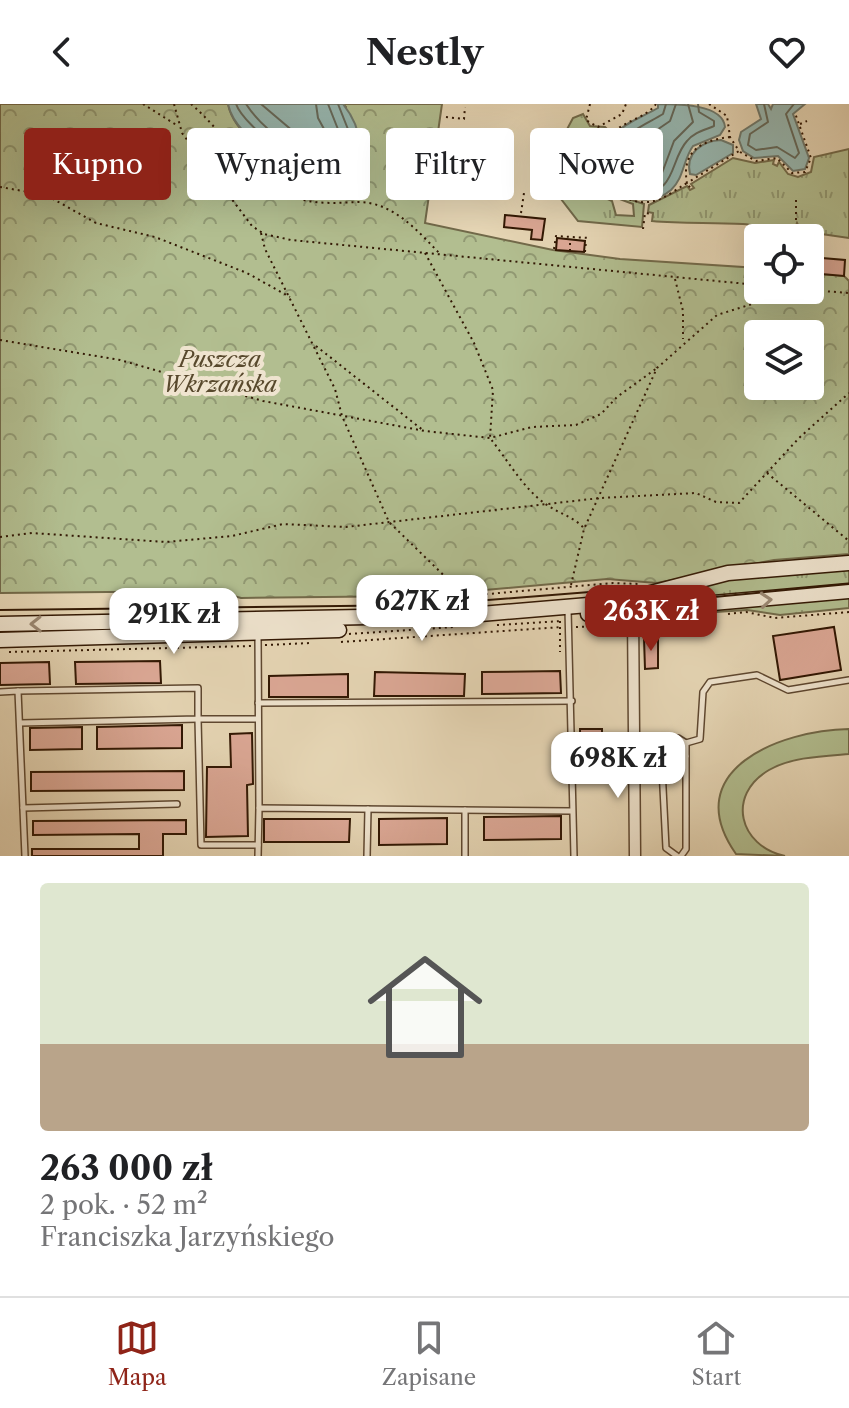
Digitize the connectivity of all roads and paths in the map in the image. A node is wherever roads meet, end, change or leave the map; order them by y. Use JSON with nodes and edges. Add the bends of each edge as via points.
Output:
{"nodes":[{"id":1,"x":143,"y":104,"type":"edge"},
{"id":2,"x":158,"y":104,"type":"edge"},
{"id":3,"x":174,"y":104,"type":"edge"},
{"id":4,"x":191,"y":104,"type":"edge"},
{"id":5,"x":590,"y":104,"type":"edge"},
{"id":6,"x":626,"y":104,"type":"edge"},
{"id":7,"x":656,"y":104,"type":"edge"},
{"id":8,"x":709,"y":104,"type":"edge"},
{"id":9,"x":465,"y":107,"type":"dead end"},
{"id":10,"x":152,"y":109,"type":"junction"},
{"id":11,"x":795,"y":113,"type":"dead end"},
{"id":12,"x":446,"y":117,"type":"dead end"},
{"id":13,"x":615,"y":119,"type":"junction"},
{"id":14,"x":807,"y":121,"type":"dead end"},
{"id":15,"x":799,"y":124,"type":"junction"},
{"id":16,"x":179,"y":127,"type":"junction"},
{"id":17,"x":620,"y":127,"type":"joint"},
{"id":18,"x":214,"y":128,"type":"edge"},
{"id":19,"x":730,"y":137,"type":"junction"},
{"id":20,"x":187,"y":138,"type":"edge"},
{"id":21,"x":739,"y":151,"type":"junction"},
{"id":22,"x":777,"y":158,"type":"junction"},
{"id":23,"x":775,"y":165,"type":"dead end"},
{"id":24,"x":687,"y":183,"type":"junction"},
{"id":25,"x":0,"y":187,"type":"edge"},
{"id":26,"x":691,"y":189,"type":"dead end"},
{"id":27,"x":524,"y":193,"type":"dead end"},
{"id":28,"x":235,"y":200,"type":"edge"},
{"id":29,"x":306,"y":200,"type":"edge"},
{"id":30,"x":640,"y":200,"type":"edge"},
{"id":31,"x":796,"y":200,"type":"dead end"},
{"id":32,"x":646,"y":202,"type":"junction"},
{"id":33,"x":521,"y":213,"type":"dead end"},
{"id":34,"x":646,"y":213,"type":"junction"},
{"id":35,"x":652,"y":214,"type":"dead end"},
{"id":36,"x":796,"y":224,"type":"edge"},
{"id":37,"x":643,"y":229,"type":"dead end"},
{"id":38,"x":261,"y":233,"type":"junction"},
{"id":39,"x":571,"y":238,"type":"junction"},
{"id":40,"x":554,"y":249,"type":"dead end"},
{"id":41,"x":570,"y":251,"type":"dead end"},
{"id":42,"x":585,"y":252,"type":"dead end"},
{"id":43,"x":425,"y":253,"type":"junction"},
{"id":44,"x":441,"y":255,"type":"junction"},
{"id":45,"x":674,"y":277,"type":"junction"},
{"id":46,"x":744,"y":284,"type":"edge"},
{"id":47,"x":824,"y":291,"type":"edge"},
{"id":48,"x":849,"y":293,"type":"edge"},
{"id":49,"x":291,"y":298,"type":"junction"},
{"id":50,"x":752,"y":304,"type":"edge"},
{"id":51,"x":0,"y":340,"type":"edge"},
{"id":52,"x":682,"y":342,"type":"junction"},
{"id":53,"x":314,"y":346,"type":"junction"},
{"id":54,"x":657,"y":368,"type":"junction"},
{"id":55,"x":849,"y":393,"type":"edge"},
{"id":56,"x":342,"y":416,"type":"junction"},
{"id":57,"x":425,"y":431,"type":"junction"},
{"id":58,"x":490,"y":438,"type":"junction"},
{"id":59,"x":766,"y":471,"type":"junction"},
{"id":60,"x":600,"y":498,"type":"junction"},
{"id":61,"x":547,"y":506,"type":"junction"},
{"id":62,"x":389,"y":522,"type":"junction"},
{"id":63,"x":584,"y":529,"type":"junction"},
{"id":64,"x":0,"y":537,"type":"edge"},
{"id":65,"x":849,"y":541,"type":"edge"},
{"id":66,"x":849,"y":563,"type":"edge"},
{"id":67,"x":571,"y":587,"type":"junction"},
{"id":68,"x":849,"y":591,"type":"edge"},
{"id":69,"x":652,"y":592,"type":"junction"},
{"id":70,"x":609,"y":596,"type":"junction"},
{"id":71,"x":633,"y":612,"type":"junction"},
{"id":72,"x":849,"y":612,"type":"edge"},
{"id":73,"x":717,"y":615,"type":"dead end"},
{"id":74,"x":565,"y":619,"type":"junction"},
{"id":75,"x":0,"y":624,"type":"edge"},
{"id":76,"x":623,"y":625,"type":"dead end"},
{"id":77,"x":259,"y":628,"type":"junction"},
{"id":78,"x":198,"y":629,"type":"junction"},
{"id":79,"x":0,"y":640,"type":"edge"},
{"id":80,"x":560,"y":652,"type":"dead end"},
{"id":81,"x":849,"y":680,"type":"edge"},
{"id":82,"x":18,"y":691,"type":"junction"},
{"id":83,"x":0,"y":692,"type":"edge"},
{"id":84,"x":572,"y":701,"type":"junction"},
{"id":85,"x":258,"y":703,"type":"junction"},
{"id":86,"x":198,"y":719,"type":"junction"},
{"id":87,"x":258,"y":719,"type":"junction"},
{"id":88,"x":20,"y":723,"type":"junction"},
{"id":89,"x":686,"y":743,"type":"junction"},
{"id":90,"x":686,"y":756,"type":"junction"},
{"id":91,"x":661,"y":757,"type":"junction"},
{"id":92,"x":177,"y":804,"type":"dead end"},
{"id":93,"x":23,"y":808,"type":"junction"},
{"id":94,"x":259,"y":808,"type":"junction"},
{"id":95,"x":368,"y":809,"type":"junction"},
{"id":96,"x":465,"y":810,"type":"junction"},
{"id":97,"x":571,"y":811,"type":"junction"},
{"id":98,"x":258,"y":845,"type":"junction"},
{"id":99,"x":25,"y":856,"type":"edge"},
{"id":100,"x":258,"y":856,"type":"edge"},
{"id":101,"x":367,"y":856,"type":"edge"},
{"id":102,"x":465,"y":856,"type":"edge"},
{"id":103,"x":574,"y":856,"type":"edge"},
{"id":104,"x":635,"y":856,"type":"edge"},
{"id":105,"x":679,"y":856,"type":"edge"}],
"edges":[{"from":1,"to":10,"type":"path"},
{"from":2,"to":10,"type":"path"},
{"from":3,"to":16,"type":"path"},
{"from":4,"to":18,"type":"path"},
{"from":5,"to":13,"type":"path","via":[[585,118],[589,125]]},
{"from":6,"to":13,"type":"path"},
{"from":7,"to":17,"type":"path"},
{"from":8,"to":19,"type":"path","via":[[727,116]]},
{"from":9,"to":12,"type":"path","via":[[464,119]]},
{"from":10,"to":16,"type":"path"},
{"from":11,"to":15,"type":"path"},
{"from":13,"to":17,"type":"path"},
{"from":14,"to":15,"type":"path"},
{"from":15,"to":22,"type":"path","via":[[812,154],[809,168],[799,174],[789,171]]},
{"from":16,"to":20,"type":"path"},
{"from":19,"to":21,"type":"path"},
{"from":19,"to":24,"type":"path","via":[[705,141],[693,150],[686,166]]},
{"from":21,"to":22,"type":"path","via":[[756,161]]},
{"from":21,"to":24,"type":"path"},
{"from":22,"to":23,"type":"path"},
{"from":24,"to":26,"type":"path"},
{"from":24,"to":32,"type":"path"},
{"from":25,"to":49,"type":"path","via":[[46,195],[96,223],[155,237],[247,273]]},
{"from":27,"to":33,"type":"path"},
{"from":28,"to":38,"type":"path"},
{"from":29,"to":44,"type":"path","via":[[359,202],[392,211]]},
{"from":30,"to":32,"type":"path"},
{"from":31,"to":36,"type":"path"},
{"from":32,"to":34,"type":"path"},
{"from":34,"to":35,"type":"path"},
{"from":34,"to":37,"type":"path"},
{"from":38,"to":43,"type":"path"},
{"from":38,"to":49,"type":"path"},
{"from":39,"to":40,"type":"path","via":[[556,236]]},
{"from":39,"to":41,"type":"path"},
{"from":39,"to":42,"type":"path","via":[[588,239]]},
{"from":43,"to":44,"type":"path"},
{"from":43,"to":58,"type":"path","via":[[493,390]]},
{"from":44,"to":45,"type":"path"},
{"from":45,"to":46,"type":"path"},
{"from":45,"to":52,"type":"path","via":[[683,311]]},
{"from":47,"to":48,"type":"path"},
{"from":49,"to":53,"type":"path"},
{"from":50,"to":52,"type":"path","via":[[717,315]]},
{"from":51,"to":56,"type":"path","via":[[120,360],[263,401]]},
{"from":52,"to":54,"type":"path"},
{"from":53,"to":56,"type":"path"},
{"from":53,"to":57,"type":"path"},
{"from":54,"to":58,"type":"path","via":[[601,414],[576,425],[532,427]]},
{"from":54,"to":60,"type":"path"},
{"from":55,"to":59,"type":"path"},
{"from":56,"to":57,"type":"path"},
{"from":56,"to":62,"type":"path"},
{"from":57,"to":58,"type":"path"},
{"from":58,"to":61,"type":"path"},
{"from":59,"to":60,"type":"path","via":[[739,503],[716,502],[696,493]]},
{"from":59,"to":65,"type":"path"},
{"from":60,"to":61,"type":"path"},
{"from":60,"to":63,"type":"path"},
{"from":61,"to":62,"type":"path"},
{"from":61,"to":63,"type":"path","via":[[569,514]]},
{"from":62,"to":64,"type":"path","via":[[346,527],[283,524],[232,536],[166,542],[32,533]]},
{"from":62,"to":67,"type":"path","via":[[465,596]]},
{"from":63,"to":67,"type":"path"},
{"from":66,"to":69,"type":"main road","via":[[719,574]]},
{"from":67,"to":70,"type":"path","via":[[605,584]]},
{"from":71,"to":68,"type":"main road","one_way":true},
{"from":69,"to":70,"type":"main road"},
{"from":69,"to":71,"type":"street"},
{"from":70,"to":71,"type":"street"},
{"from":70,"to":74,"type":"main road"},
{"from":71,"to":74,"type":"main road"},
{"from":71,"to":104,"type":"street"},
{"from":72,"to":73,"type":"path","via":[[775,618],[746,612]]},
{"from":74,"to":76,"type":"path"},
{"from":74,"to":77,"type":"main road","via":[[400,619]]},
{"from":74,"to":80,"type":"path"},
{"from":74,"to":84,"type":"lane"},
{"from":78,"to":75,"type":"main road","one_way":true},
{"from":77,"to":78,"type":"main road"},
{"from":77,"to":85,"type":"lane"},
{"from":78,"to":79,"type":"main road"},
{"from":81,"to":89,"type":"lane","via":[[788,690],[757,675],[710,682],[703,692],[700,739]]},
{"from":82,"to":83,"type":"lane"},
{"from":82,"to":86,"type":"lane","via":[[198,688]]},
{"from":82,"to":88,"type":"lane"},
{"from":84,"to":85,"type":"lane"},
{"from":84,"to":97,"type":"lane"},
{"from":85,"to":87,"type":"lane"},
{"from":86,"to":87,"type":"lane"},
{"from":86,"to":88,"type":"lane"},
{"from":86,"to":98,"type":"lane","via":[[201,845]]},
{"from":87,"to":94,"type":"lane"},
{"from":88,"to":93,"type":"lane"},
{"from":89,"to":90,"type":"lane"},
{"from":89,"to":91,"type":"lane","via":[[667,740]]},
{"from":90,"to":91,"type":"lane"},
{"from":90,"to":105,"type":"lane","via":[[686,849]]},
{"from":91,"to":105,"type":"lane","via":[[666,848]]},
{"from":92,"to":93,"type":"lane"},
{"from":93,"to":99,"type":"lane"},
{"from":94,"to":95,"type":"lane"},
{"from":94,"to":98,"type":"lane"},
{"from":95,"to":96,"type":"lane"},
{"from":95,"to":101,"type":"lane"},
{"from":96,"to":97,"type":"lane"},
{"from":96,"to":102,"type":"lane"},
{"from":97,"to":103,"type":"lane"},
{"from":98,"to":100,"type":"lane"}]}
